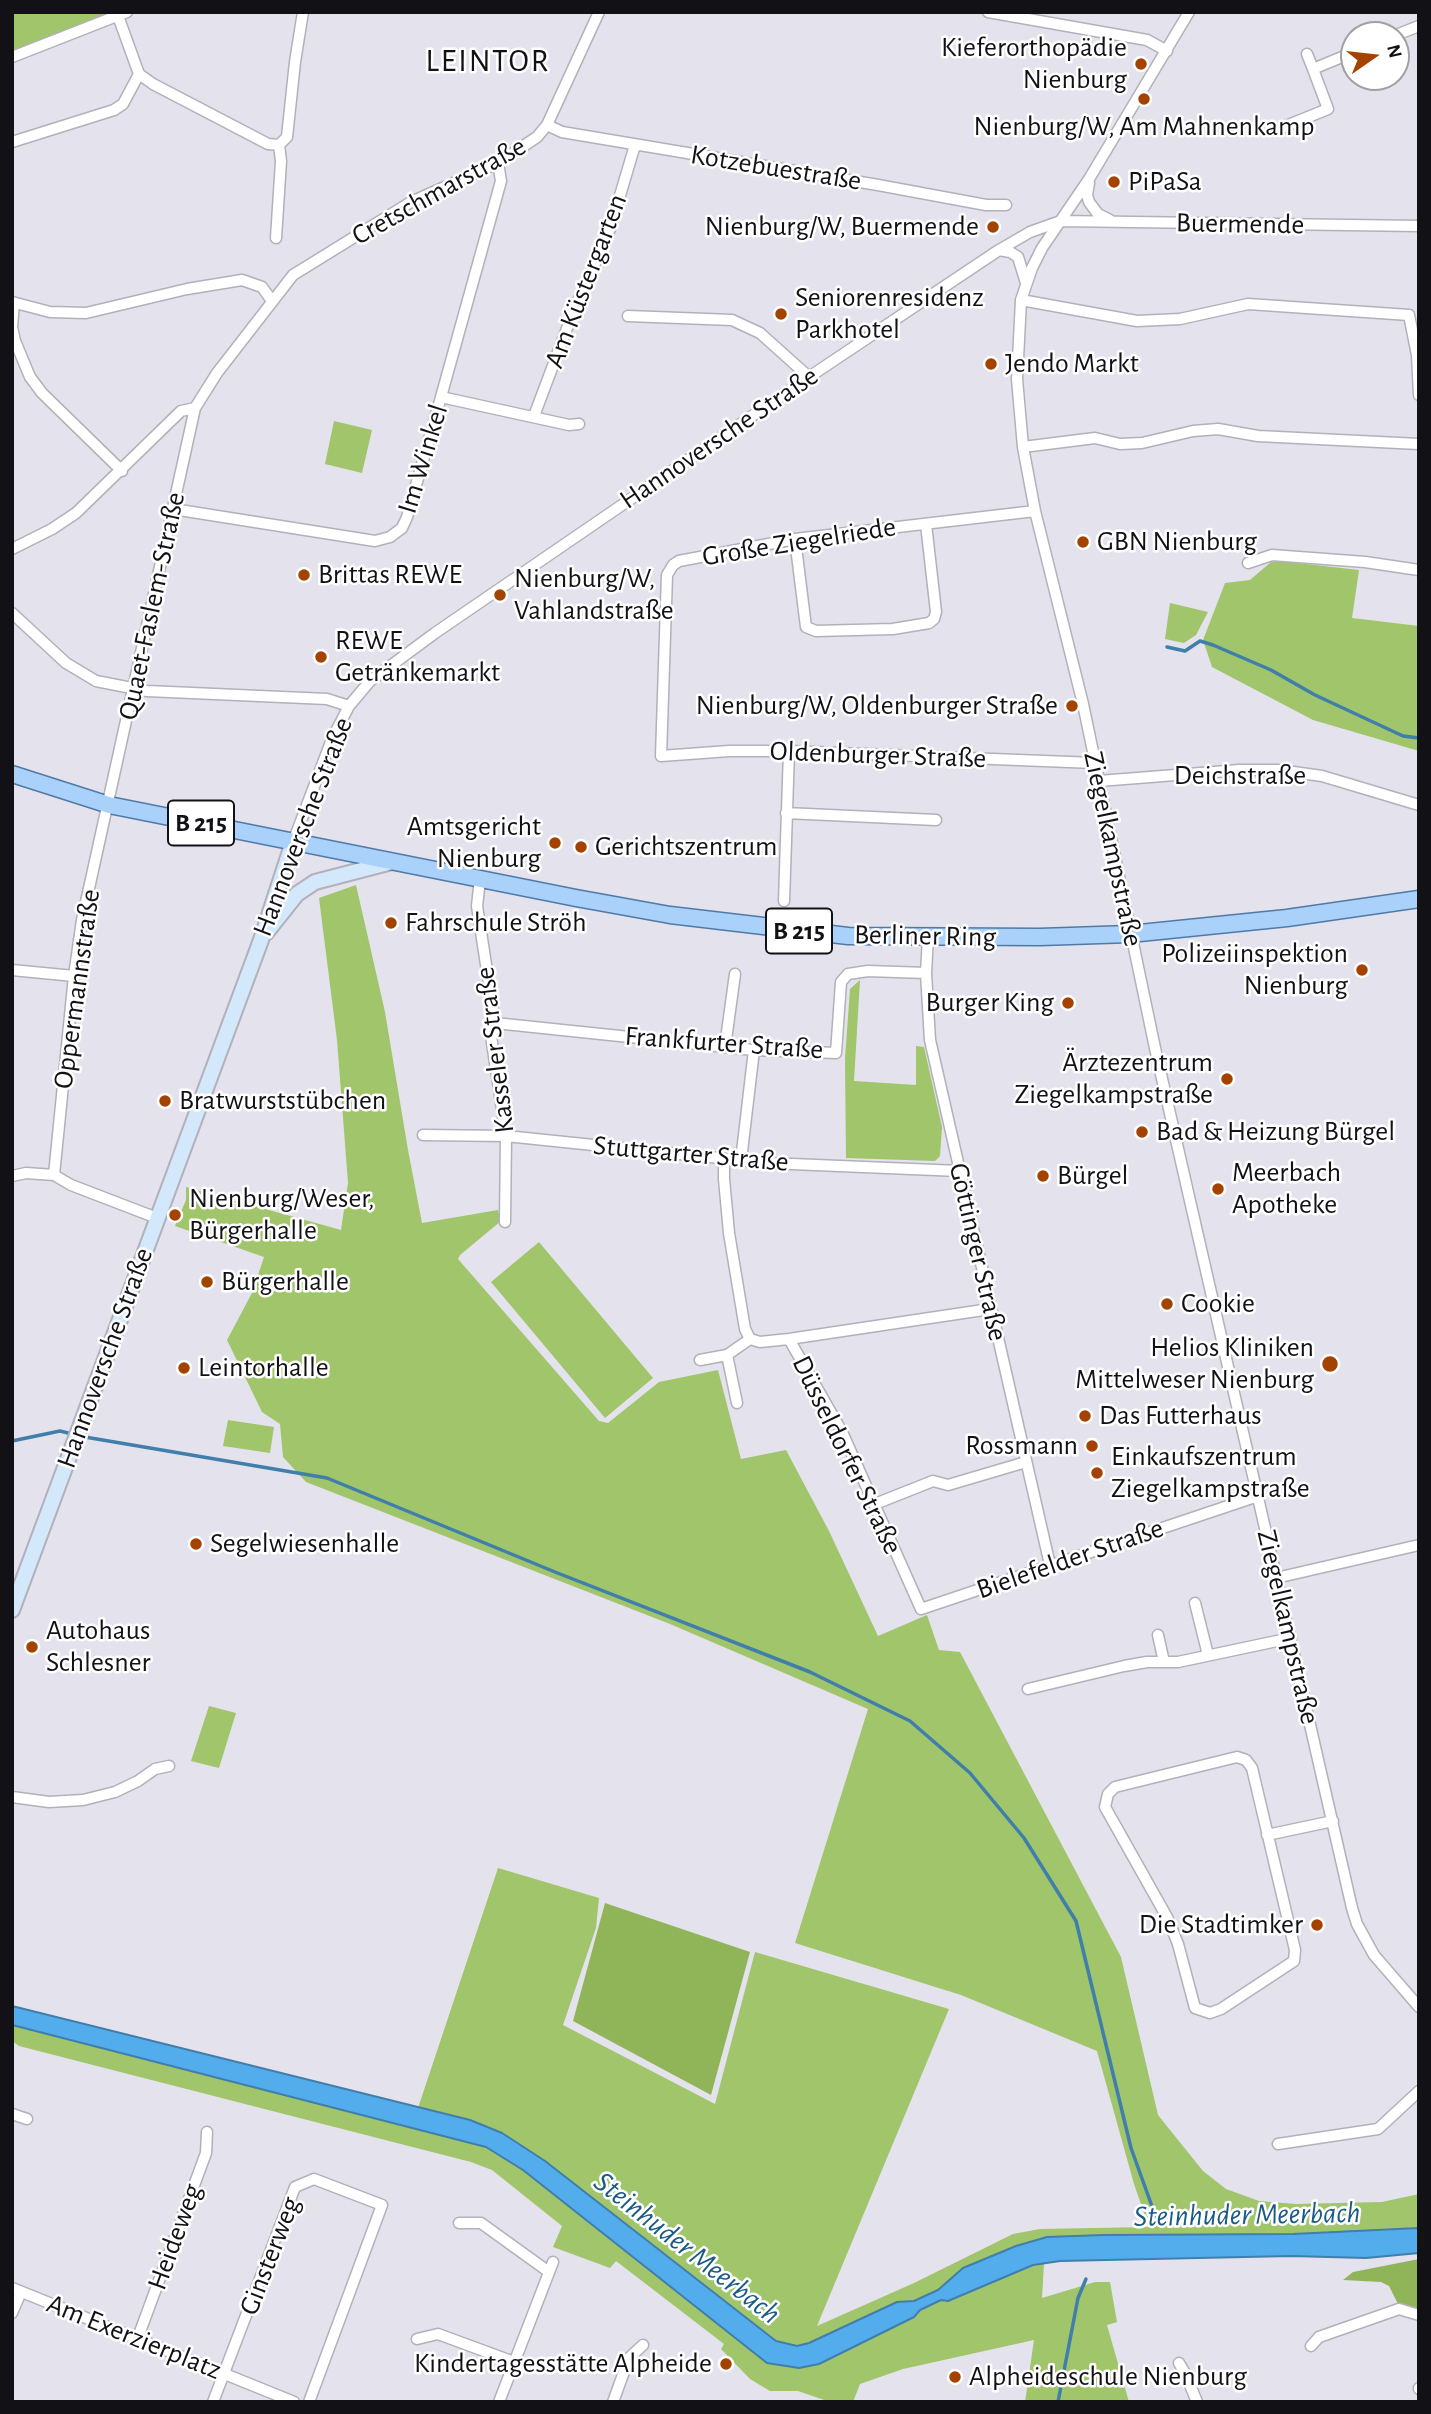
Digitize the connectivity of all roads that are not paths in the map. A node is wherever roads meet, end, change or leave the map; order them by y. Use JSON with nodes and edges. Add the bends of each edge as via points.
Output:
{"nodes":[{"id":1,"x":303,"y":12,"type":"edge"},
{"id":2,"x":599,"y":12,"type":"edge"},
{"id":3,"x":988,"y":12,"type":"edge"},
{"id":4,"x":1189,"y":12,"type":"edge"},
{"id":5,"x":122,"y":14,"type":"edge"},
{"id":6,"x":1167,"y":51,"type":"junction"},
{"id":7,"x":1307,"y":54,"type":"dead end"},
{"id":8,"x":12,"y":57,"type":"edge"},
{"id":9,"x":1340,"y":58,"type":"edge"},
{"id":10,"x":1313,"y":69,"type":"junction"},
{"id":11,"x":139,"y":74,"type":"junction"},
{"id":12,"x":547,"y":125,"type":"junction"},
{"id":13,"x":1276,"y":130,"type":"dead end"},
{"id":14,"x":12,"y":142,"type":"edge"},
{"id":15,"x":279,"y":145,"type":"junction"},
{"id":16,"x":635,"y":145,"type":"junction"},
{"id":17,"x":498,"y":163,"type":"junction"},
{"id":18,"x":1089,"y":178,"type":"junction"},
{"id":19,"x":1006,"y":205,"type":"dead end"},
{"id":20,"x":1061,"y":221,"type":"junction"},
{"id":21,"x":1113,"y":221,"type":"junction"},
{"id":22,"x":1419,"y":226,"type":"edge"},
{"id":23,"x":276,"y":238,"type":"dead end"},
{"id":24,"x":999,"y":250,"type":"junction"},
{"id":25,"x":1026,"y":284,"type":"junction"},
{"id":26,"x":1021,"y":300,"type":"junction"},
{"id":27,"x":272,"y":301,"type":"junction"},
{"id":28,"x":13,"y":303,"type":"edge"},
{"id":29,"x":628,"y":316,"type":"dead end"},
{"id":30,"x":1418,"y":355,"type":"edge"},
{"id":31,"x":808,"y":376,"type":"junction"},
{"id":32,"x":1419,"y":395,"type":"edge"},
{"id":33,"x":441,"y":397,"type":"junction"},
{"id":34,"x":195,"y":408,"type":"junction"},
{"id":35,"x":534,"y":416,"type":"junction"},
{"id":36,"x":579,"y":424,"type":"dead end"},
{"id":37,"x":1419,"y":444,"type":"edge"},
{"id":38,"x":1023,"y":447,"type":"junction"},
{"id":39,"x":122,"y":471,"type":"junction"},
{"id":40,"x":173,"y":509,"type":"junction"},
{"id":41,"x":1035,"y":511,"type":"junction"},
{"id":42,"x":926,"y":524,"type":"junction"},
{"id":43,"x":795,"y":539,"type":"junction"},
{"id":44,"x":12,"y":549,"type":"edge"},
{"id":45,"x":1248,"y":563,"type":"dead end"},
{"id":46,"x":1419,"y":570,"type":"edge"},
{"id":47,"x":12,"y":613,"type":"edge"},
{"id":48,"x":134,"y":689,"type":"junction"},
{"id":49,"x":349,"y":706,"type":"junction"},
{"id":50,"x":789,"y":751,"type":"junction"},
{"id":51,"x":661,"y":756,"type":"joint"},
{"id":52,"x":1095,"y":763,"type":"junction"},
{"id":53,"x":12,"y":774,"type":"edge"},
{"id":54,"x":1099,"y":781,"type":"junction"},
{"id":55,"x":109,"y":805,"type":"junction"},
{"id":56,"x":1419,"y":805,"type":"edge"},
{"id":57,"x":786,"y":813,"type":"junction"},
{"id":58,"x":936,"y":820,"type":"dead end"},
{"id":59,"x":293,"y":842,"type":"junction"},
{"id":60,"x":394,"y":862,"type":"junction"},
{"id":61,"x":480,"y":879,"type":"junction"},
{"id":62,"x":1419,"y":899,"type":"edge"},
{"id":63,"x":784,"y":901,"type":"dead end"},
{"id":64,"x":1130,"y":933,"type":"junction"},
{"id":65,"x":928,"y":937,"type":"junction"},
{"id":66,"x":261,"y":940,"type":"junction"},
{"id":67,"x":12,"y":970,"type":"edge"},
{"id":68,"x":926,"y":973,"type":"junction"},
{"id":69,"x":735,"y":974,"type":"dead end"},
{"id":70,"x":74,"y":976,"type":"junction"},
{"id":71,"x":495,"y":1023,"type":"junction"},
{"id":72,"x":725,"y":1047,"type":"junction"},
{"id":73,"x":754,"y":1050,"type":"junction"},
{"id":74,"x":423,"y":1135,"type":"dead end"},
{"id":75,"x":506,"y":1136,"type":"junction"},
{"id":76,"x":724,"y":1158,"type":"junction"},
{"id":77,"x":741,"y":1160,"type":"junction"},
{"id":78,"x":959,"y":1171,"type":"junction"},
{"id":79,"x":54,"y":1175,"type":"junction"},
{"id":80,"x":12,"y":1176,"type":"edge"},
{"id":81,"x":157,"y":1218,"type":"junction"},
{"id":82,"x":505,"y":1222,"type":"dead end"},
{"id":83,"x":990,"y":1309,"type":"junction"},
{"id":84,"x":750,"y":1339,"type":"junction"},
{"id":85,"x":789,"y":1339,"type":"junction"},
{"id":86,"x":727,"y":1355,"type":"junction"},
{"id":87,"x":701,"y":1360,"type":"dead end"},
{"id":88,"x":737,"y":1403,"type":"dead end"},
{"id":89,"x":1026,"y":1462,"type":"junction"},
{"id":90,"x":1258,"y":1496,"type":"junction"},
{"id":91,"x":875,"y":1504,"type":"junction"},
{"id":92,"x":1419,"y":1545,"type":"edge"},
{"id":93,"x":1050,"y":1565,"type":"junction"},
{"id":94,"x":1276,"y":1578,"type":"junction"},
{"id":95,"x":1195,"y":1603,"type":"dead end"},
{"id":96,"x":921,"y":1609,"type":"joint"},
{"id":97,"x":12,"y":1610,"type":"edge"},
{"id":98,"x":1158,"y":1635,"type":"dead end"},
{"id":99,"x":1291,"y":1637,"type":"junction"},
{"id":100,"x":1208,"y":1655,"type":"junction"},
{"id":101,"x":1164,"y":1662,"type":"junction"},
{"id":102,"x":1028,"y":1689,"type":"dead end"},
{"id":103,"x":169,"y":1766,"type":"dead end"},
{"id":104,"x":12,"y":1797,"type":"edge"},
{"id":105,"x":1333,"y":1821,"type":"junction"},
{"id":106,"x":1267,"y":1835,"type":"junction"},
{"id":107,"x":1419,"y":2007,"type":"edge"},
{"id":108,"x":1419,"y":2091,"type":"edge"},
{"id":109,"x":12,"y":2114,"type":"edge"},
{"id":110,"x":27,"y":2119,"type":"dead end"},
{"id":111,"x":207,"y":2132,"type":"dead end"},
{"id":112,"x":1278,"y":2144,"type":"dead end"},
{"id":113,"x":459,"y":2223,"type":"dead end"},
{"id":114,"x":553,"y":2262,"type":"dead end"},
{"id":115,"x":549,"y":2272,"type":"junction"},
{"id":116,"x":16,"y":2290,"type":"edge"},
{"id":117,"x":12,"y":2313,"type":"edge"},
{"id":118,"x":1419,"y":2315,"type":"edge"},
{"id":119,"x":417,"y":2339,"type":"dead end"},
{"id":120,"x":137,"y":2340,"type":"junction"},
{"id":121,"x":643,"y":2345,"type":"dead end"},
{"id":122,"x":1311,"y":2346,"type":"dead end"},
{"id":123,"x":513,"y":2362,"type":"junction"},
{"id":124,"x":1178,"y":2363,"type":"dead end"},
{"id":125,"x":225,"y":2374,"type":"junction"},
{"id":126,"x":213,"y":2402,"type":"edge"},
{"id":127,"x":294,"y":2402,"type":"edge"},
{"id":128,"x":309,"y":2402,"type":"edge"},
{"id":129,"x":499,"y":2402,"type":"edge"},
{"id":130,"x":613,"y":2402,"type":"edge"},
{"id":131,"x":1197,"y":2402,"type":"edge"}],
"edges":[{"from":1,"to":15,"type":"street","via":[[287,137]]},
{"from":2,"to":12,"type":"street","name":"Cretschmarstraße"},
{"from":3,"to":6,"type":"street","via":[[1147,40]]},
{"from":4,"to":6,"type":"street"},
{"from":5,"to":8,"type":"street"},
{"from":5,"to":11,"type":"street"},
{"from":6,"to":18,"type":"street"},
{"from":7,"to":10,"type":"street"},
{"from":9,"to":10,"type":"street"},
{"from":10,"to":13,"type":"street","via":[[1328,109]]},
{"from":11,"to":14,"type":"street","via":[[128,98],[114,110]]},
{"from":11,"to":15,"type":"street","via":[[268,144]]},
{"from":12,"to":16,"type":"street","name":"Kotzebuestraße","via":[[562,132]]},
{"from":12,"to":17,"type":"street","name":"Cretschmarstraße","via":[[522,149]]},
{"from":15,"to":23,"type":"street"},
{"from":16,"to":19,"type":"street","name":"Kotzebuestraße"},
{"from":16,"to":35,"type":"street","name":"Am Küstergarten","via":[[610,229]]},
{"from":17,"to":27,"type":"street","name":"Cretschmarstraße","via":[[411,202],[293,275]]},
{"from":17,"to":33,"type":"street","name":"Im Winkel","via":[[501,181]]},
{"from":18,"to":20,"type":"street"},
{"from":18,"to":21,"type":"street","via":[[1089,202],[1098,214]]},
{"from":20,"to":21,"type":"street","name":"Buermende"},
{"from":20,"to":24,"type":"street","name":"Hannoversche Straße"},
{"from":20,"to":25,"type":"street","name":"Ziegelkampstraße"},
{"from":21,"to":22,"type":"street","name":"Buermende"},
{"from":24,"to":25,"type":"street","via":[[1018,257]]},
{"from":24,"to":31,"type":"street","name":"Hannoversche Straße"},
{"from":25,"to":26,"type":"street","name":"Ziegelkampstraße"},
{"from":26,"to":30,"type":"street","via":[[1138,321],[1180,319],[1248,304],[1409,315]]},
{"from":26,"to":38,"type":"street","name":"Ziegelkampstraße","via":[[1017,379]]},
{"from":27,"to":28,"type":"street","via":[[262,287],[242,279],[86,313],[50,312]]},
{"from":27,"to":34,"type":"street","name":"Quaet-Faslem-Straße"},
{"from":28,"to":39,"type":"street","via":[[15,341],[30,377]]},
{"from":29,"to":31,"type":"street","via":[[732,320],[760,334]]},
{"from":30,"to":32,"type":"street"},
{"from":31,"to":49,"type":"street","name":"Hannoversche Straße","via":[[407,653],[370,681]]},
{"from":33,"to":35,"type":"street"},
{"from":33,"to":40,"type":"street","name":"Im Winkel","via":[[407,517],[390,537],[375,541]]},
{"from":34,"to":39,"type":"street","name":"Quaet-Faslem-Straße","via":[[181,411]]},
{"from":34,"to":40,"type":"street","name":"Quaet-Faslem-Straße"},
{"from":35,"to":36,"type":"street"},
{"from":37,"to":38,"type":"street","via":[[1258,436],[1218,429],[1142,443],[1089,439]]},
{"from":38,"to":41,"type":"street","name":"Ziegelkampstraße"},
{"from":39,"to":44,"type":"street","name":"Quaet-Faslem-Straße","via":[[65,521]]},
{"from":40,"to":48,"type":"street","name":"Quaet-Faslem-Straße"},
{"from":41,"to":42,"type":"street","name":"Große Ziegelriede"},
{"from":41,"to":52,"type":"street","name":"Ziegelkampstraße"},
{"from":42,"to":43,"type":"street","name":"Große Ziegelriede"},
{"from":42,"to":43,"type":"street","via":[[934,619],[893,629],[816,631],[806,627]]},
{"from":43,"to":51,"type":"street","name":"Große Ziegelriede","via":[[679,561],[669,571]]},
{"from":45,"to":46,"type":"street","via":[[1272,555]]},
{"from":47,"to":48,"type":"street","via":[[78,672]]},
{"from":48,"to":49,"type":"street","via":[[327,699]]},
{"from":48,"to":55,"type":"street","name":"Quaet-Faslem-Straße"},
{"from":49,"to":59,"type":"street","name":"Hannoversche Straße"},
{"from":50,"to":51,"type":"street","name":"Oldenburger Straße"},
{"from":50,"to":52,"type":"street","name":"Oldenburger Straße"},
{"from":50,"to":57,"type":"street"},
{"from":52,"to":54,"type":"street","name":"Ziegelkampstraße"},
{"from":53,"to":55,"type":"main road","name":"Berliner Ring","number":"B 215"},
{"from":54,"to":56,"type":"street","name":"Deichstraße","via":[[1279,770],[1322,776]]},
{"from":54,"to":64,"type":"street","name":"Ziegelkampstraße"},
{"from":55,"to":59,"type":"main road","name":"Berliner Ring","number":"B 215"},
{"from":55,"to":70,"type":"street","name":"Oppermannstraße"},
{"from":57,"to":58,"type":"street"},
{"from":57,"to":63,"type":"street"},
{"from":59,"to":60,"type":"main road","name":"Berliner Ring","number":"B 215"},
{"from":59,"to":66,"type":"street","name":"Hannoversche Straße"},
{"from":60,"to":61,"type":"main road","name":"Berliner Ring","number":"B 215"},
{"from":60,"to":66,"type":"street","name":"Berliner Ring","via":[[315,881],[297,894]]},
{"from":61,"to":65,"type":"main road","name":"Berliner Ring","number":"B 215","via":[[765,927],[848,936]]},
{"from":61,"to":71,"type":"street","name":"Kasseler Straße","via":[[477,906]]},
{"from":62,"to":64,"type":"main road","name":"Berliner Ring","number":"B 215"},
{"from":64,"to":65,"type":"main road","name":"Berliner Ring","number":"B 215"},
{"from":64,"to":90,"type":"street","name":"Ziegelkampstraße"},
{"from":65,"to":68,"type":"street","name":"Göttinger Straße"},
{"from":66,"to":81,"type":"street","name":"Hannoversche Straße"},
{"from":67,"to":70,"type":"street"},
{"from":68,"to":73,"type":"street","name":"Frankfurter Straße","via":[[848,974],[841,982],[836,1053]]},
{"from":68,"to":78,"type":"street","name":"Göttinger Straße","via":[[930,1040]]},
{"from":69,"to":72,"type":"street"},
{"from":70,"to":79,"type":"street","name":"Oppermannstraße"},
{"from":71,"to":72,"type":"street","name":"Frankfurter Straße"},
{"from":71,"to":75,"type":"street","name":"Kasseler Straße","via":[[491,1036]]},
{"from":72,"to":73,"type":"street","name":"Frankfurter Straße"},
{"from":73,"to":77,"type":"street"},
{"from":74,"to":75,"type":"street","name":"Stuttgarter Straße"},
{"from":75,"to":76,"type":"street","name":"Stuttgarter Straße"},
{"from":75,"to":82,"type":"street","name":"Kasseler Straße"},
{"from":76,"to":77,"type":"street","name":"Stuttgarter Straße"},
{"from":76,"to":84,"type":"street","via":[[729,1233]]},
{"from":77,"to":78,"type":"street","name":"Stuttgarter Straße"},
{"from":78,"to":83,"type":"street","name":"Göttinger Straße"},
{"from":79,"to":80,"type":"street"},
{"from":79,"to":81,"type":"street"},
{"from":81,"to":97,"type":"street","name":"Hannoversche Straße"},
{"from":83,"to":85,"type":"street"},
{"from":83,"to":89,"type":"street","name":"Göttinger Straße"},
{"from":84,"to":85,"type":"street","name":"Düsseldorfer Straße"},
{"from":84,"to":86,"type":"street"},
{"from":85,"to":91,"type":"street","name":"Düsseldorfer Straße","via":[[842,1432]]},
{"from":86,"to":87,"type":"street"},
{"from":86,"to":88,"type":"street"},
{"from":89,"to":91,"type":"street","via":[[948,1485],[933,1481]]},
{"from":89,"to":93,"type":"street","name":"Göttinger Straße"},
{"from":90,"to":93,"type":"street","name":"Bielefelder Straße"},
{"from":90,"to":94,"type":"street","name":"Ziegelkampstraße"},
{"from":91,"to":96,"type":"street","name":"Düsseldorfer Straße"},
{"from":92,"to":94,"type":"street"},
{"from":93,"to":96,"type":"street","name":"Bielefelder Straße"},
{"from":94,"to":99,"type":"street","name":"Ziegelkampstraße"},
{"from":95,"to":100,"type":"street"},
{"from":98,"to":101,"type":"street"},
{"from":99,"to":100,"type":"street"},
{"from":99,"to":105,"type":"street","name":"Ziegelkampstraße"},
{"from":100,"to":101,"type":"street"},
{"from":101,"to":102,"type":"street","via":[[1124,1666]]},
{"from":103,"to":104,"type":"street","via":[[115,1792],[83,1800]]},
{"from":105,"to":106,"type":"street"},
{"from":105,"to":107,"type":"street","name":"Ziegelkampstraße","via":[[1357,1924],[1374,1955]]},
{"from":106,"to":106,"type":"street","via":[[1294,1961],[1221,2009],[1202,2012],[1192,2001],[1168,1919],[1105,1807],[1108,1794],[1126,1783],[1237,1757],[1252,1768]]},
{"from":108,"to":112,"type":"street","via":[[1378,2129]]},
{"from":109,"to":110,"type":"street"},
{"from":111,"to":120,"type":"street","name":"Heideweg","via":[[206,2153]]},
{"from":113,"to":115,"type":"street","via":[[481,2223]]},
{"from":114,"to":115,"type":"street"},
{"from":115,"to":123,"type":"street"},
{"from":116,"to":117,"type":"street"},
{"from":116,"to":120,"type":"street","name":"Am Exerzierplatz"},
{"from":118,"to":122,"type":"street","via":[[1399,2309],[1320,2337]]},
{"from":119,"to":123,"type":"street","via":[[438,2334]]},
{"from":120,"to":125,"type":"street","name":"Am Exerzierplatz"},
{"from":121,"to":130,"type":"street","via":[[629,2358]]},
{"from":123,"to":129,"type":"street"},
{"from":124,"to":131,"type":"street"},
{"from":125,"to":126,"type":"street","name":"Ginsterweg"},
{"from":125,"to":127,"type":"street","name":"Am Exerzierplatz"},
{"from":125,"to":128,"type":"street","name":"Ginsterweg","via":[[295,2187],[314,2179],[382,2205]]}]}
